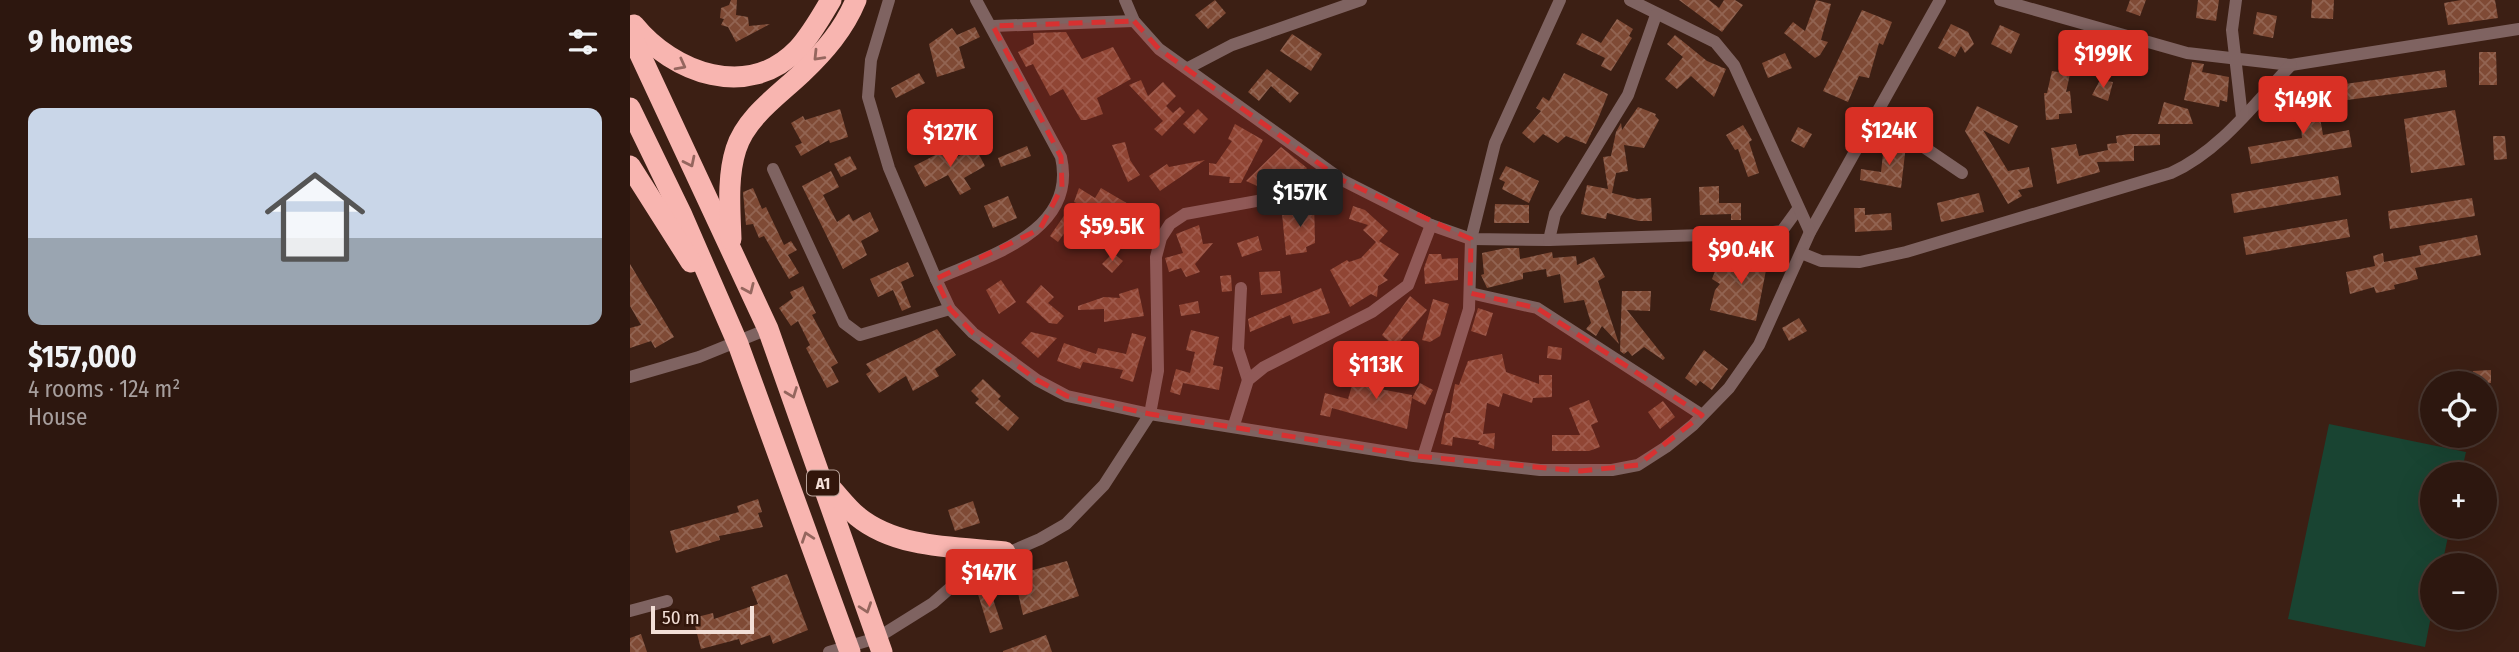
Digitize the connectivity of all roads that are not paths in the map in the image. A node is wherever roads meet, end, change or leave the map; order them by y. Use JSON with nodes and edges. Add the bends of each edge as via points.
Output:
{"nodes":[{"id":1,"x":831,"y":0,"type":"edge"},
{"id":2,"x":856,"y":0,"type":"edge"},
{"id":3,"x":889,"y":0,"type":"edge"},
{"id":4,"x":976,"y":0,"type":"edge"},
{"id":5,"x":1125,"y":0,"type":"edge"},
{"id":6,"x":1362,"y":0,"type":"edge"},
{"id":7,"x":1560,"y":0,"type":"edge"},
{"id":8,"x":1630,"y":0,"type":"edge"},
{"id":9,"x":1940,"y":0,"type":"edge"},
{"id":10,"x":2000,"y":0,"type":"edge"},
{"id":11,"x":2236,"y":0,"type":"edge"},
{"id":12,"x":1656,"y":15,"type":"junction"},
{"id":13,"x":630,"y":20,"type":"edge"},
{"id":14,"x":1135,"y":21,"type":"junction"},
{"id":15,"x":993,"y":26,"type":"junction"},
{"id":16,"x":2519,"y":29,"type":"edge"},
{"id":17,"x":630,"y":33,"type":"edge"},
{"id":18,"x":2235,"y":61,"type":"junction"},
{"id":19,"x":2291,"y":65,"type":"junction"},
{"id":20,"x":1188,"y":68,"type":"junction"},
{"id":21,"x":630,"y":108,"type":"edge"},
{"id":22,"x":1875,"y":114,"type":"junction"},
{"id":23,"x":2242,"y":117,"type":"junction"},
{"id":24,"x":630,"y":166,"type":"edge"},
{"id":25,"x":773,"y":169,"type":"dead end"},
{"id":26,"x":1962,"y":173,"type":"dead end"},
{"id":27,"x":1342,"y":180,"type":"junction"},
{"id":28,"x":1798,"y":209,"type":"junction"},
{"id":29,"x":1431,"y":225,"type":"junction"},
{"id":30,"x":1810,"y":232,"type":"junction"},
{"id":31,"x":1471,"y":239,"type":"junction"},
{"id":32,"x":1549,"y":240,"type":"junction"},
{"id":33,"x":731,"y":248,"type":"junction"},
{"id":34,"x":1801,"y":253,"type":"junction"},
{"id":35,"x":936,"y":279,"type":"junction"},
{"id":36,"x":1241,"y":288,"type":"dead end"},
{"id":37,"x":1470,"y":293,"type":"junction"},
{"id":38,"x":720,"y":304,"type":"junction"},
{"id":39,"x":950,"y":309,"type":"junction"},
{"id":40,"x":768,"y":330,"type":"junction"},
{"id":41,"x":738,"y":344,"type":"junction"},
{"id":42,"x":630,"y":377,"type":"edge"},
{"id":43,"x":1248,"y":380,"type":"junction"},
{"id":44,"x":1150,"y":414,"type":"junction"},
{"id":45,"x":1702,"y":415,"type":"junction"},
{"id":46,"x":1234,"y":425,"type":"junction"},
{"id":47,"x":1423,"y":457,"type":"junction"},
{"id":48,"x":821,"y":477,"type":"junction"},
{"id":49,"x":1005,"y":552,"type":"junction"},
{"id":50,"x":667,"y":601,"type":"dead end"},
{"id":51,"x":630,"y":611,"type":"edge"},
{"id":52,"x":879,"y":645,"type":"edge"},
{"id":53,"x":842,"y":650,"type":"edge"}],
"edges":[{"from":13,"to":1,"type":"highway","one_way":true,"via":[[646,40],[690,70],[733,76],[762,71],[782,61],[797,49]]},
{"from":2,"to":33,"type":"highway","one_way":true,"via":[[830,44],[767,104],[736,148],[729,196]]},
{"from":3,"to":35,"type":"street","via":[[871,60],[868,97],[889,168]]},
{"from":4,"to":15,"type":"street"},
{"from":5,"to":14,"type":"street"},
{"from":6,"to":20,"type":"street","via":[[1232,45]]},
{"from":7,"to":31,"type":"street","via":[[1495,143]]},
{"from":8,"to":12,"type":"street"},
{"from":9,"to":22,"type":"street"},
{"from":10,"to":18,"type":"street","via":[[2162,47]]},
{"from":11,"to":18,"type":"street","via":[[2232,30]]},
{"from":12,"to":28,"type":"street","via":[[1725,50]]},
{"from":12,"to":32,"type":"street","via":[[1628,95],[1555,214]]},
{"from":14,"to":15,"type":"street"},
{"from":14,"to":20,"type":"street","via":[[1159,49]]},
{"from":15,"to":35,"type":"street","via":[[1062,157],[1062,187],[1040,229]]},
{"from":16,"to":19,"type":"street"},
{"from":17,"to":33,"type":"highway","number":"A1","one_way":true},
{"from":18,"to":19,"type":"street"},
{"from":18,"to":23,"type":"street"},
{"from":19,"to":23,"type":"street"},
{"from":20,"to":27,"type":"street"},
{"from":21,"to":38,"type":"highway","number":"A1"},
{"from":22,"to":26,"type":"street"},
{"from":22,"to":30,"type":"street"},
{"from":23,"to":34,"type":"street","via":[[2210,150],[2172,173],[1860,262],[1821,261]]},
{"from":24,"to":38,"type":"highway"},
{"from":25,"to":39,"type":"street","via":[[851,331],[860,335]]},
{"from":27,"to":29,"type":"street"},
{"from":27,"to":44,"type":"street","via":[[1290,195],[1185,214],[1170,224],[1156,257],[1158,371]]},
{"from":28,"to":30,"type":"street"},
{"from":28,"to":32,"type":"street","via":[[1782,231]]},
{"from":29,"to":31,"type":"street"},
{"from":29,"to":43,"type":"street","via":[[1408,285],[1372,312],[1264,367]]},
{"from":30,"to":34,"type":"street"},
{"from":31,"to":32,"type":"street"},
{"from":31,"to":37,"type":"street"},
{"from":33,"to":40,"type":"highway","number":"A1","one_way":true},
{"from":34,"to":45,"type":"street","via":[[1759,345],[1744,369]]},
{"from":35,"to":39,"type":"street"},
{"from":36,"to":43,"type":"street","via":[[1238,349]]},
{"from":37,"to":45,"type":"street","via":[[1537,308]]},
{"from":37,"to":47,"type":"street"},
{"from":38,"to":41,"type":"highway","number":"A1"},
{"from":39,"to":44,"type":"street","via":[[973,333],[1067,396]]},
{"from":40,"to":41,"type":"street"},
{"from":40,"to":48,"type":"highway","number":"A1","one_way":true},
{"from":41,"to":42,"type":"street"},
{"from":53,"to":41,"type":"highway","number":"A1","one_way":true},
{"from":43,"to":46,"type":"street"},
{"from":44,"to":46,"type":"street"},
{"from":44,"to":49,"type":"street","via":[[1104,485],[1066,524]]},
{"from":45,"to":47,"type":"street","via":[[1638,465],[1612,470],[1539,470]]},
{"from":46,"to":47,"type":"street"},
{"from":48,"to":49,"type":"highway","via":[[858,517],[883,531],[911,541]]},
{"from":48,"to":52,"type":"highway","number":"A1","one_way":true},
{"from":49,"to":52,"type":"street","via":[[973,568]]},
{"from":50,"to":51,"type":"street"},
{"from":52,"to":53,"type":"street"}]}
